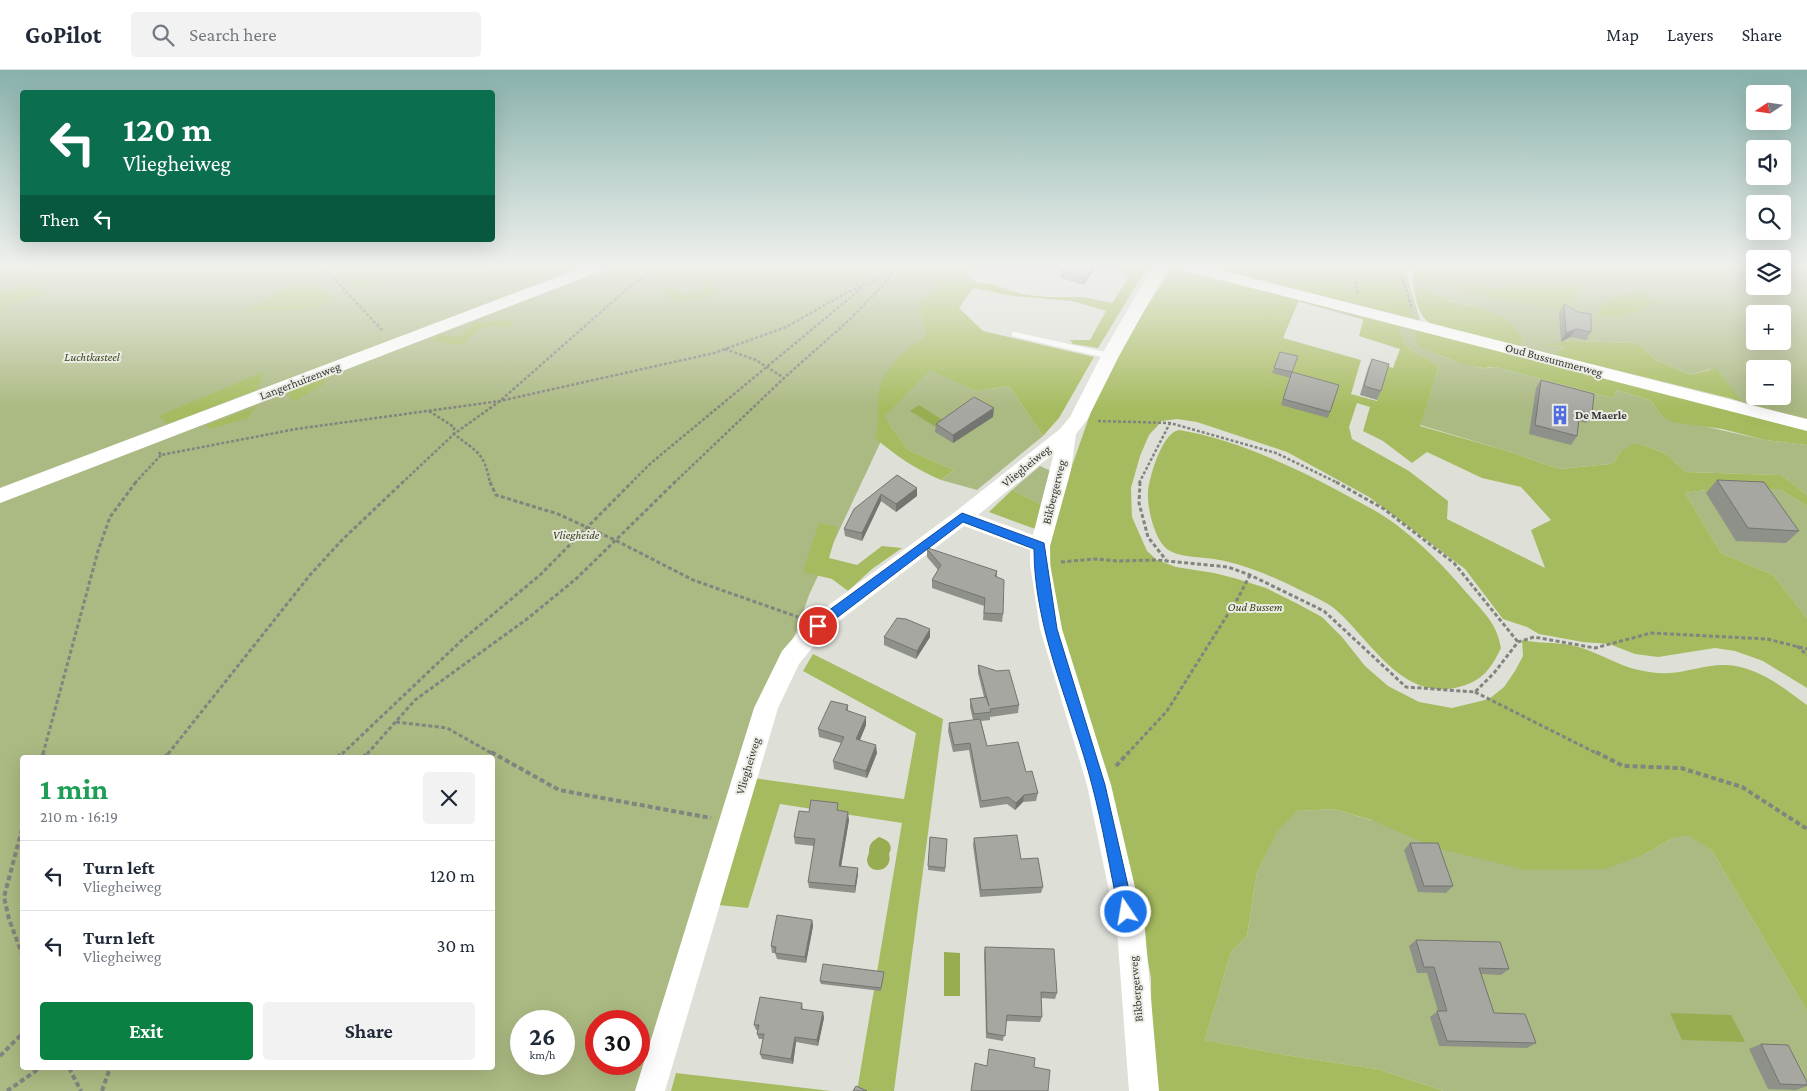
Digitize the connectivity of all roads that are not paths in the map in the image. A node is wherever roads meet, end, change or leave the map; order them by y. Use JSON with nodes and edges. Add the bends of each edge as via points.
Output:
{"nodes":[{"id":1,"x":476,"y":314,"type":"edge"},
{"id":2,"x":1134,"y":314,"type":"edge"},
{"id":3,"x":1376,"y":314,"type":"edge"},
{"id":4,"x":1015,"y":334,"type":"dead end"},
{"id":5,"x":1110,"y":356,"type":"junction"},
{"id":6,"x":1807,"y":425,"type":"edge"},
{"id":7,"x":1072,"y":427,"type":"junction"},
{"id":8,"x":0,"y":496,"type":"edge"},
{"id":9,"x":962,"y":517,"type":"junction"},
{"id":10,"x":1040,"y":555,"type":"junction"},
{"id":11,"x":650,"y":1091,"type":"edge"},
{"id":12,"x":1144,"y":1091,"type":"edge"}],
"edges":[{"from":1,"to":8,"type":"street","name":"Langerhuizenweg"},
{"from":2,"to":5,"type":"street","name":"Bikbergerweg"},
{"from":3,"to":6,"type":"street","name":"Oud Bussummerweg"},
{"from":4,"to":5,"type":"lane"},
{"from":5,"to":7,"type":"street","name":"Bikbergerweg"},
{"from":7,"to":9,"type":"street","name":"Vliegheiweg"},
{"from":7,"to":10,"type":"street","name":"Bikbergerweg"},
{"from":9,"to":10,"type":"street"},
{"from":9,"to":11,"type":"street","name":"Vliegheiweg","via":[[818,626],[790,658],[766,708]]},
{"from":10,"to":12,"type":"street","name":"Bikbergerweg","via":[[1051,629],[1099,785],[1130,930]]}]}
